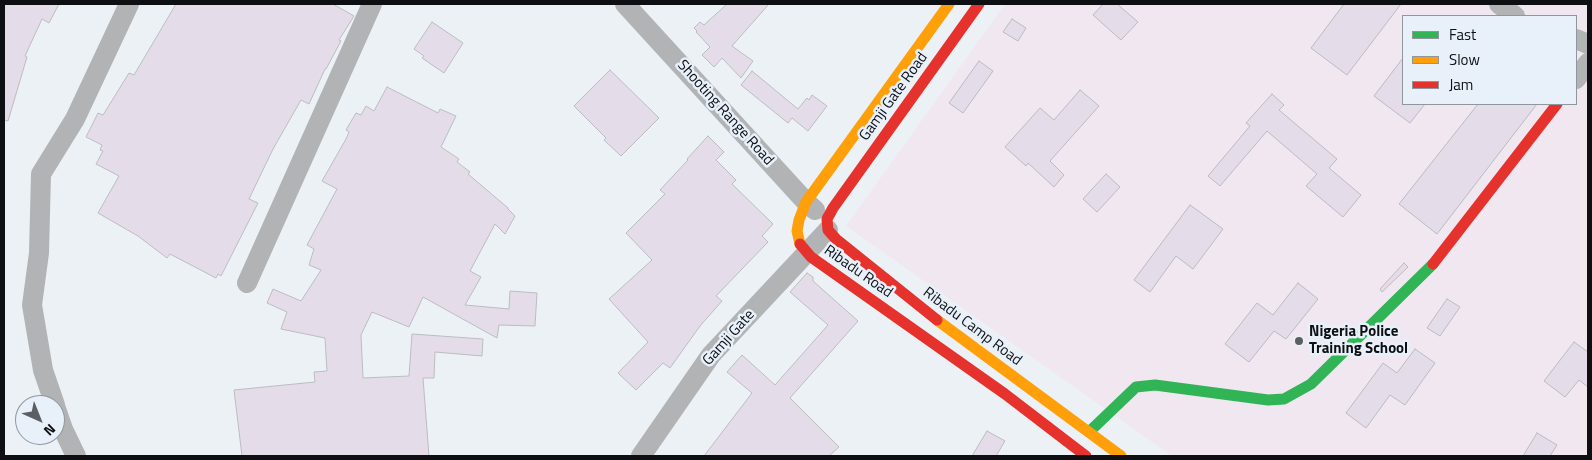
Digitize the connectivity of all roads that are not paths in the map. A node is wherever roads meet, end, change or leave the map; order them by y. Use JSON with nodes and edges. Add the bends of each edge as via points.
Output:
{"nodes":[{"id":1,"x":129,"y":4,"type":"edge"},
{"id":2,"x":372,"y":4,"type":"edge"},
{"id":3,"x":625,"y":4,"type":"edge"},
{"id":4,"x":949,"y":4,"type":"edge"},
{"id":5,"x":979,"y":4,"type":"edge"},
{"id":6,"x":1499,"y":4,"type":"edge"},
{"id":7,"x":1514,"y":15,"type":"edge"},
{"id":8,"x":1588,"y":63,"type":"edge"},
{"id":9,"x":1577,"y":79,"type":"edge"},
{"id":10,"x":1556,"y":105,"type":"edge"},
{"id":11,"x":806,"y":202,"type":"junction"},
{"id":12,"x":829,"y":219,"type":"junction"},
{"id":13,"x":807,"y":254,"type":"junction"},
{"id":14,"x":247,"y":283,"type":"dead end"},
{"id":15,"x":51,"y":395,"type":"edge"},
{"id":16,"x":1089,"y":432,"type":"junction"},
{"id":17,"x":65,"y":433,"type":"edge"},
{"id":18,"x":76,"y":456,"type":"edge"},
{"id":19,"x":641,"y":456,"type":"edge"},
{"id":20,"x":1086,"y":456,"type":"edge"},
{"id":21,"x":1121,"y":456,"type":"edge"}],
"edges":[{"from":1,"to":15,"type":"street","via":[[74,119],[41,174],[39,253],[32,305],[43,370]]},
{"from":2,"to":14,"type":"street"},
{"from":3,"to":11,"type":"street","name":"Shooting Range Road"},
{"from":4,"to":11,"type":"main road","name":"Ribadu Road"},
{"from":5,"to":12,"type":"main road","name":"Gamji Gate Road"},
{"from":6,"to":7,"type":"street"},
{"from":8,"to":9,"type":"street"},
{"from":10,"to":16,"type":"main road","via":[[1435,262],[1311,384],[1284,399],[1268,400],[1155,384],[1136,387]]},
{"from":11,"to":12,"type":"street","name":"Shooting Range Road"},
{"from":11,"to":13,"type":"main road","name":"Ribadu Road","via":[[797,232]]},
{"from":12,"to":13,"type":"street","name":"Gamji Gate"},
{"from":12,"to":16,"type":"main road","name":"Ribadu Camp Road","via":[[836,239],[920,307]]},
{"from":13,"to":19,"type":"street","name":"Gamji Gate","via":[[711,355]]},
{"from":13,"to":20,"type":"main road","name":"Ribadu Road","via":[[1005,394]]},
{"from":16,"to":21,"type":"main road","name":"Ribadu Camp Road"},
{"from":17,"to":18,"type":"street"}]}
